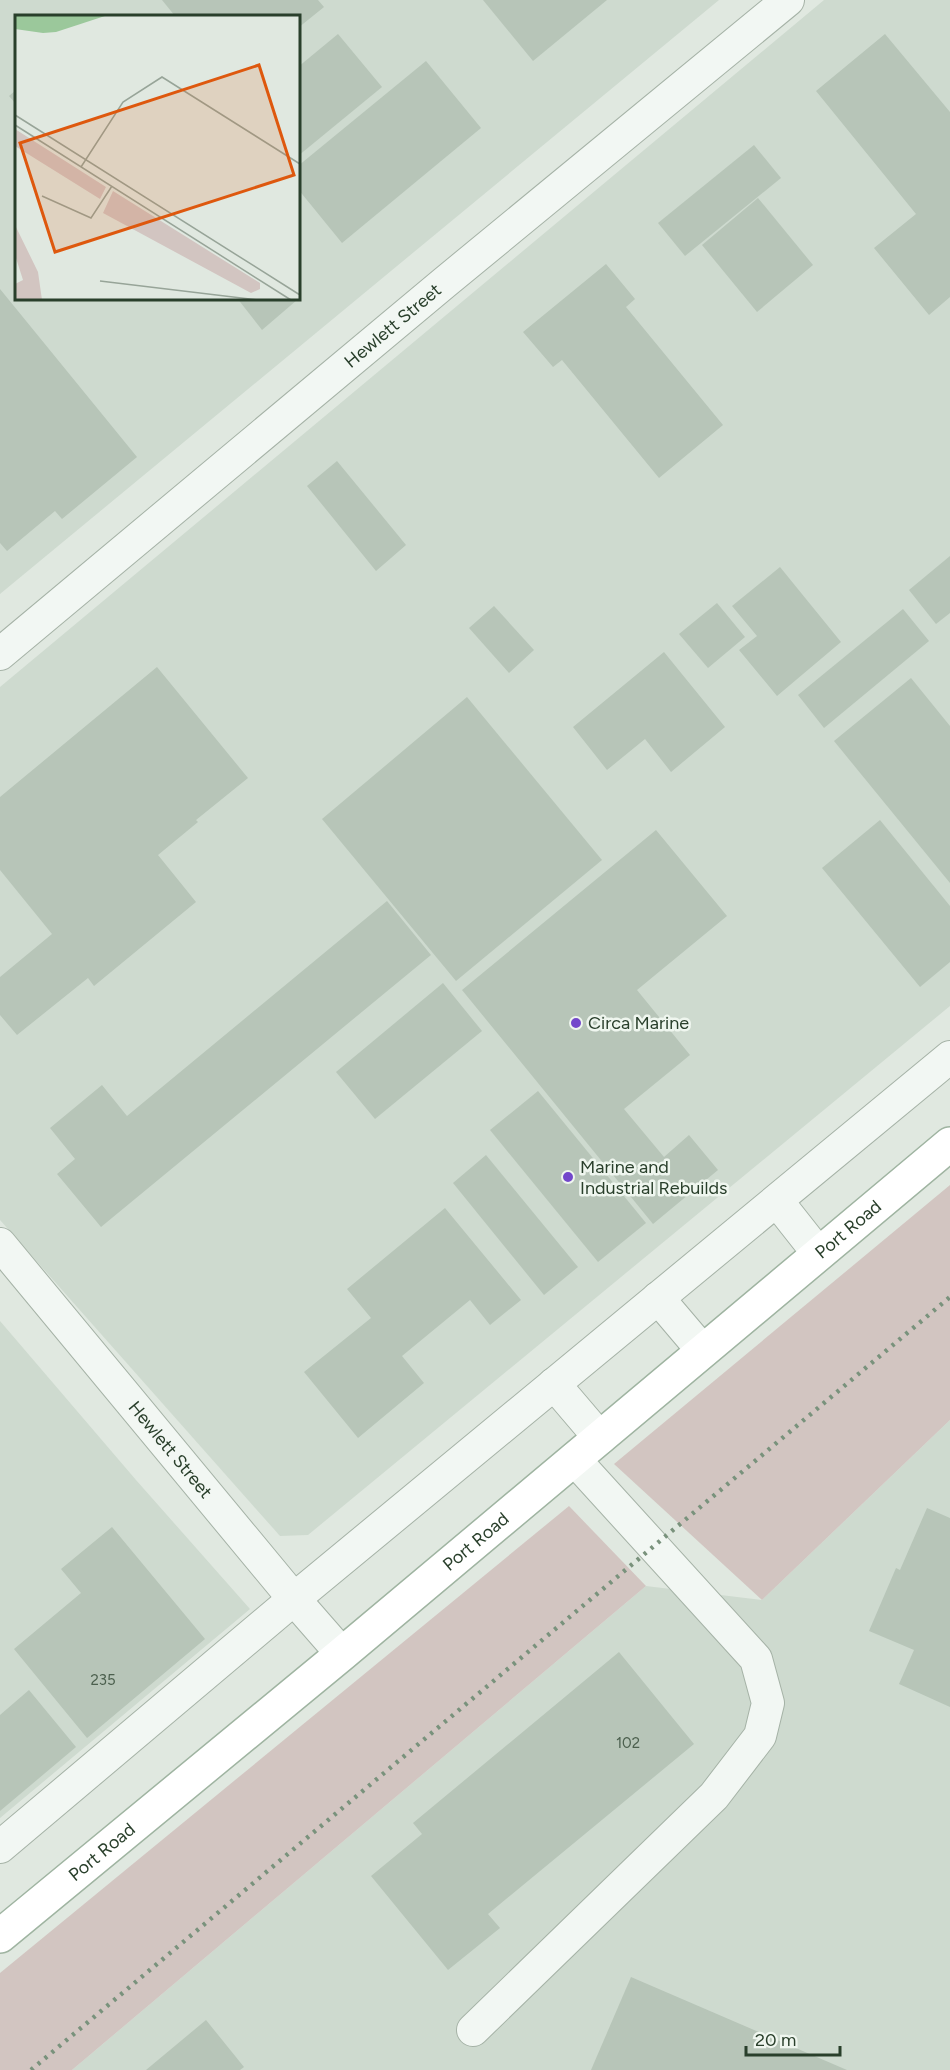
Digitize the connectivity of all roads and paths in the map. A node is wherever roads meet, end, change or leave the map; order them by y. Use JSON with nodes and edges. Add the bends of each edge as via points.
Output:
{"nodes":[{"id":1,"x":788,"y":0,"type":"edge"},
{"id":2,"x":0,"y":654,"type":"edge"},
{"id":3,"x":950,"y":1057,"type":"edge"},
{"id":4,"x":950,"y":1144,"type":"edge"},
{"id":5,"x":777,"y":1201,"type":"junction"},
{"id":6,"x":0,"y":1244,"type":"edge"},
{"id":7,"x":818,"y":1253,"type":"junction"},
{"id":8,"x":658,"y":1298,"type":"junction"},
{"id":9,"x":703,"y":1351,"type":"junction"},
{"id":10,"x":554,"y":1384,"type":"junction"},
{"id":11,"x":600,"y":1438,"type":"junction"},
{"id":12,"x":574,"y":1459,"type":"junction"},
{"id":13,"x":294,"y":1599,"type":"junction"},
{"id":14,"x":342,"y":1654,"type":"junction"},
{"id":15,"x":0,"y":1847,"type":"edge"},
{"id":16,"x":0,"y":1936,"type":"edge"},
{"id":17,"x":473,"y":2030,"type":"dead end"}],
"edges":[{"from":1,"to":2,"type":"street","name":"Hewlett Street"},
{"from":3,"to":5,"type":"street"},
{"from":4,"to":7,"type":"main road","name":"Port Road"},
{"from":5,"to":7,"type":"street"},
{"from":5,"to":8,"type":"street"},
{"from":6,"to":13,"type":"street","name":"Hewlett Street"},
{"from":7,"to":9,"type":"main road","name":"Port Road"},
{"from":8,"to":9,"type":"street"},
{"from":8,"to":10,"type":"street"},
{"from":9,"to":11,"type":"main road","name":"Port Road"},
{"from":10,"to":11,"type":"street"},
{"from":10,"to":13,"type":"street"},
{"from":11,"to":12,"type":"main road","name":"Port Road"},
{"from":12,"to":14,"type":"main road","name":"Port Road"},
{"from":12,"to":17,"type":"street","via":[[756,1659],[768,1703],[760,1736],[714,1796]]},
{"from":13,"to":14,"type":"street","name":"Hewlett Street"},
{"from":13,"to":15,"type":"street"},
{"from":14,"to":16,"type":"main road","name":"Port Road"}]}
